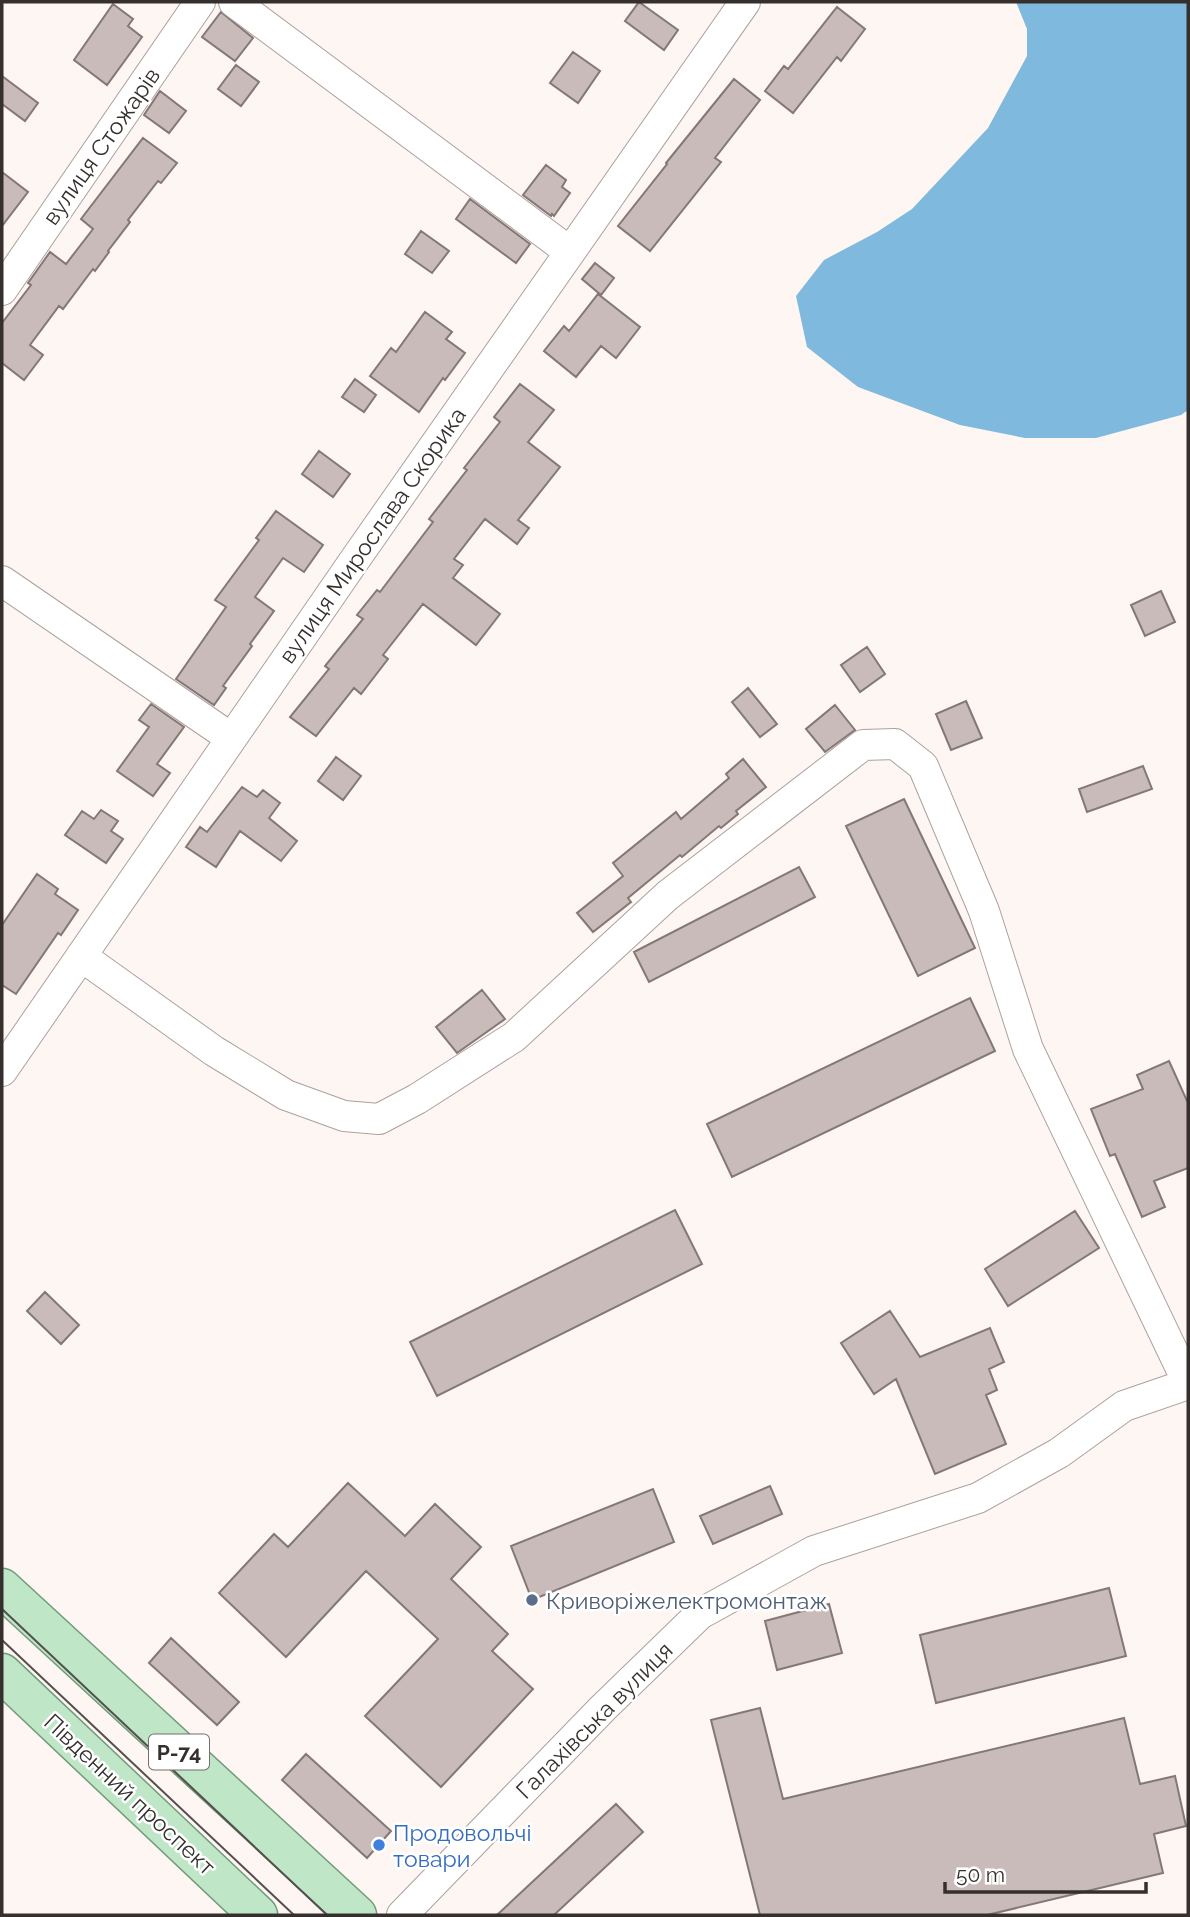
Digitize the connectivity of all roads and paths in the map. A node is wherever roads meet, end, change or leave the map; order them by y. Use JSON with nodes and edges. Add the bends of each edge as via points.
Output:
{"nodes":[{"id":1,"x":200,"y":2,"type":"edge"},
{"id":2,"x":234,"y":2,"type":"edge"},
{"id":3,"x":746,"y":2,"type":"edge"},
{"id":4,"x":570,"y":252,"type":"junction"},
{"id":5,"x":2,"y":290,"type":"edge"},
{"id":6,"x":2,"y":581,"type":"edge"},
{"id":7,"x":232,"y":738,"type":"junction"},
{"id":8,"x":81,"y":956,"type":"junction"},
{"id":9,"x":2,"y":1071,"type":"edge"},
{"id":10,"x":1188,"y":1384,"type":"edge"},
{"id":11,"x":2,"y":1588,"type":"edge"},
{"id":12,"x":2,"y":1673,"type":"edge"},
{"id":13,"x":258,"y":1915,"type":"edge"},
{"id":14,"x":357,"y":1915,"type":"edge"},
{"id":15,"x":402,"y":1915,"type":"edge"}],
"edges":[{"from":1,"to":5,"type":"street","name":"вулиця Стожарів"},
{"from":2,"to":4,"type":"street"},
{"from":3,"to":4,"type":"street","name":"вулиця Мирослава Скорика"},
{"from":4,"to":7,"type":"street","name":"вулиця Мирослава Скорика"},
{"from":6,"to":7,"type":"street"},
{"from":7,"to":8,"type":"street","name":"вулиця Мирослава Скорика"},
{"from":8,"to":9,"type":"street","name":"вулиця Мирослава Скорика"},
{"from":8,"to":10,"type":"street","via":[[214,1051],[286,1095],[344,1116],[379,1119],[513,1037],[668,895],[863,745],[895,744],[923,766],[984,911],[1028,1049]]},
{"from":10,"to":15,"type":"street","name":"Галахівська вулиця","via":[[1124,1406],[1059,1453],[978,1498],[814,1551],[700,1614]]},
{"from":11,"to":14,"type":"main road","number":"Р-74"},
{"from":12,"to":13,"type":"main road","name":"Південний проспект","number":"Р-74"}]}
